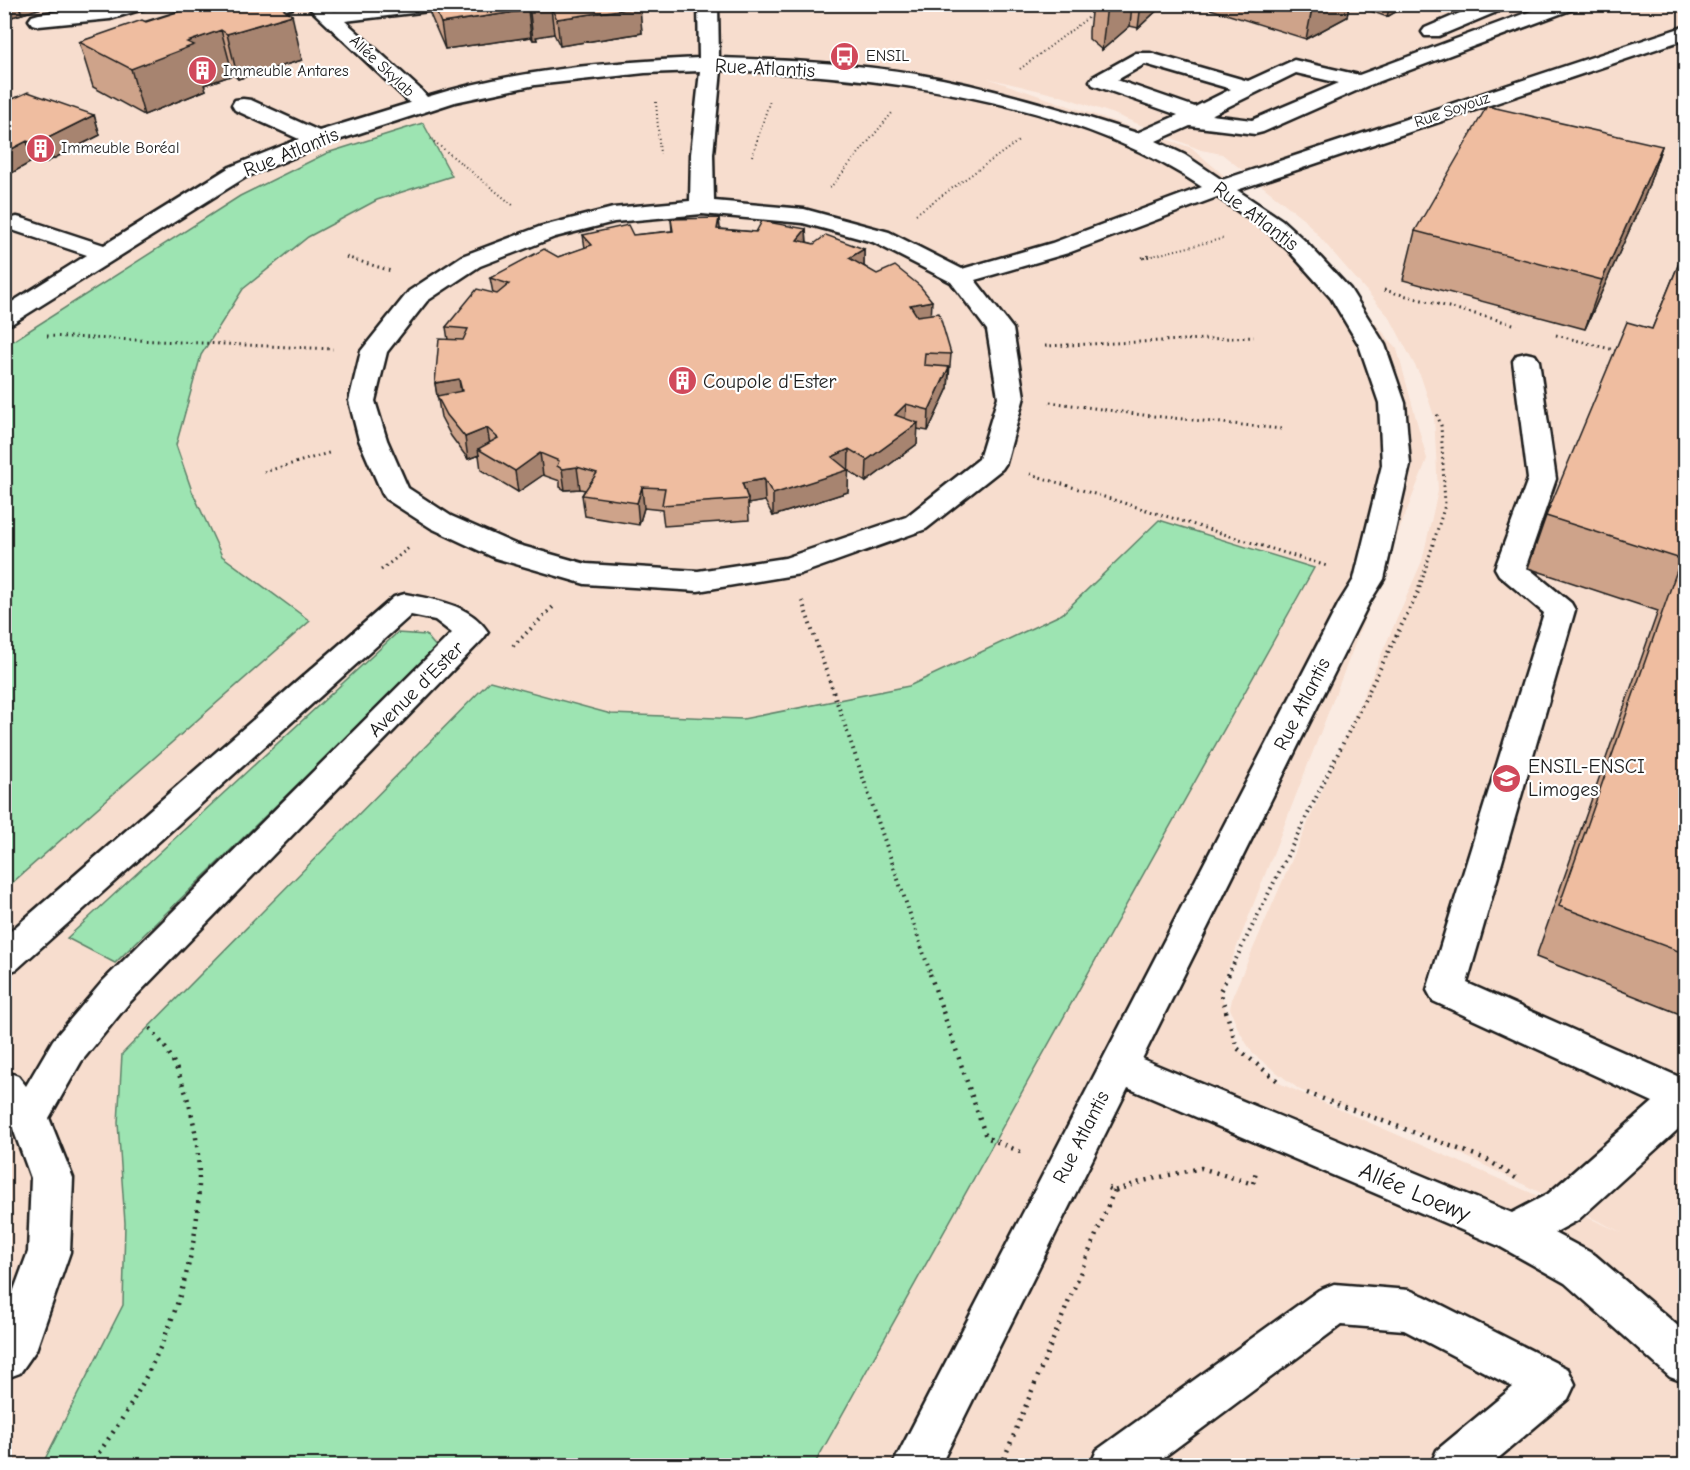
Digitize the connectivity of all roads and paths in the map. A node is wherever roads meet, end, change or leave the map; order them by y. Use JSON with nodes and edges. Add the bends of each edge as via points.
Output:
{"nodes":[{"id":1,"x":139,"y":4,"type":"edge"},
{"id":2,"x":286,"y":4,"type":"edge"},
{"id":3,"x":438,"y":4,"type":"edge"},
{"id":4,"x":708,"y":4,"type":"edge"},
{"id":5,"x":1499,"y":4,"type":"edge"},
{"id":6,"x":1569,"y":4,"type":"edge"},
{"id":7,"x":264,"y":10,"type":"edge"},
{"id":8,"x":321,"y":11,"type":"edge"},
{"id":9,"x":1096,"y":11,"type":"dead end"},
{"id":10,"x":39,"y":20,"type":"dead end"},
{"id":11,"x":1686,"y":32,"type":"edge"},
{"id":12,"x":1415,"y":39,"type":"dead end"},
{"id":13,"x":1383,"y":53,"type":"dead end"},
{"id":14,"x":710,"y":64,"type":"junction"},
{"id":15,"x":1018,"y":70,"type":"dead end"},
{"id":16,"x":1330,"y":75,"type":"junction"},
{"id":17,"x":915,"y":80,"type":"junction"},
{"id":18,"x":1359,"y":82,"type":"junction"},
{"id":19,"x":1250,"y":88,"type":"junction"},
{"id":20,"x":771,"y":99,"type":"dead end"},
{"id":21,"x":656,"y":100,"type":"dead end"},
{"id":22,"x":243,"y":105,"type":"dead end"},
{"id":23,"x":422,"y":105,"type":"junction"},
{"id":24,"x":1056,"y":114,"type":"junction"},
{"id":25,"x":1191,"y":117,"type":"junction"},
{"id":26,"x":427,"y":136,"type":"dead end"},
{"id":27,"x":318,"y":139,"type":"junction"},
{"id":28,"x":1138,"y":141,"type":"junction"},
{"id":29,"x":752,"y":156,"type":"dead end"},
{"id":30,"x":660,"y":157,"type":"dead end"},
{"id":31,"x":1219,"y":188,"type":"junction"},
{"id":32,"x":702,"y":207,"type":"junction"},
{"id":33,"x":804,"y":216,"type":"junction"},
{"id":34,"x":17,"y":224,"type":"dead end"},
{"id":35,"x":1274,"y":225,"type":"junction"},
{"id":36,"x":547,"y":232,"type":"junction"},
{"id":37,"x":880,"y":237,"type":"junction"},
{"id":38,"x":107,"y":254,"type":"junction"},
{"id":39,"x":1141,"y":259,"type":"dead end"},
{"id":40,"x":960,"y":277,"type":"junction"},
{"id":41,"x":1383,"y":298,"type":"dead end"},
{"id":42,"x":4,"y":318,"type":"edge"},
{"id":43,"x":1527,"y":328,"type":"dead end"},
{"id":44,"x":1550,"y":334,"type":"dead end"},
{"id":45,"x":40,"y":336,"type":"dead end"},
{"id":46,"x":1254,"y":337,"type":"dead end"},
{"id":47,"x":1003,"y":348,"type":"junction"},
{"id":48,"x":374,"y":351,"type":"junction"},
{"id":49,"x":1619,"y":352,"type":"edge"},
{"id":50,"x":1526,"y":361,"type":"dead end"},
{"id":51,"x":1011,"y":397,"type":"junction"},
{"id":52,"x":1434,"y":404,"type":"dead end"},
{"id":53,"x":1282,"y":429,"type":"dead end"},
{"id":54,"x":373,"y":440,"type":"junction"},
{"id":55,"x":992,"y":463,"type":"junction"},
{"id":56,"x":264,"y":472,"type":"dead end"},
{"id":57,"x":789,"y":567,"type":"junction"},
{"id":58,"x":1369,"y":579,"type":"junction"},
{"id":59,"x":4,"y":959,"type":"edge"},
{"id":60,"x":117,"y":992,"type":"junction"},
{"id":61,"x":1118,"y":1066,"type":"junction"},
{"id":62,"x":1281,"y":1084,"type":"dead end"},
{"id":63,"x":1303,"y":1092,"type":"dead end"},
{"id":64,"x":1685,"y":1098,"type":"edge"},
{"id":65,"x":17,"y":1102,"type":"edge"},
{"id":66,"x":1011,"y":1148,"type":"dead end"},
{"id":67,"x":1114,"y":1191,"type":"dead end"},
{"id":68,"x":1563,"y":1207,"type":"junction"},
{"id":69,"x":1514,"y":1233,"type":"junction"},
{"id":70,"x":4,"y":1358,"type":"edge"},
{"id":71,"x":1686,"y":1362,"type":"edge"},
{"id":72,"x":90,"y":1466,"type":"edge"},
{"id":73,"x":915,"y":1466,"type":"edge"},
{"id":74,"x":1001,"y":1466,"type":"edge"},
{"id":75,"x":1113,"y":1466,"type":"edge"},
{"id":76,"x":1453,"y":1466,"type":"edge"}],
"edges":[{"from":1,"to":10,"type":"street","via":[[110,12]]},
{"from":2,"to":7,"type":"street"},
{"from":3,"to":8,"type":"street"},
{"from":4,"to":14,"type":"street"},
{"from":5,"to":12,"type":"street"},
{"from":6,"to":18,"type":"street"},
{"from":8,"to":23,"type":"street","name":"Allée Skylab"},
{"from":9,"to":15,"type":"path"},
{"from":11,"to":31,"type":"street","name":"Rue Soyouz"},
{"from":13,"to":16,"type":"street"},
{"from":14,"to":17,"type":"street","name":"Rue Atlantis","via":[[778,66]]},
{"from":14,"to":23,"type":"street","name":"Rue Atlantis","via":[[535,79]]},
{"from":14,"to":32,"type":"street"},
{"from":16,"to":18,"type":"street"},
{"from":16,"to":19,"type":"street","via":[[1294,66]]},
{"from":17,"to":24,"type":"street","name":"Rue Atlantis"},
{"from":17,"to":33,"type":"path","via":[[876,134]]},
{"from":18,"to":25,"type":"street","via":[[1255,128]]},
{"from":19,"to":25,"type":"street"},
{"from":19,"to":25,"type":"street","via":[[1143,57],[1100,81]]},
{"from":20,"to":29,"type":"path"},
{"from":21,"to":30,"type":"path"},
{"from":22,"to":27,"type":"street"},
{"from":23,"to":27,"type":"street","name":"Rue Atlantis"},
{"from":24,"to":28,"type":"street","name":"Rue Atlantis"},
{"from":24,"to":37,"type":"path"},
{"from":25,"to":28,"type":"street"},
{"from":26,"to":36,"type":"path"},
{"from":27,"to":38,"type":"street","name":"Rue Atlantis","via":[[238,172]]},
{"from":28,"to":31,"type":"street","name":"Rue Atlantis","via":[[1177,160]]},
{"from":31,"to":35,"type":"street","name":"Rue Atlantis"},
{"from":31,"to":40,"type":"street","name":"Rue Soyouz","via":[[1060,248]]},
{"from":32,"to":33,"type":"street"},
{"from":32,"to":36,"type":"street","via":[[613,215]]},
{"from":33,"to":37,"type":"street"},
{"from":34,"to":38,"type":"street"},
{"from":35,"to":39,"type":"path"},
{"from":35,"to":58,"type":"street","name":"Rue Atlantis","via":[[1341,294],[1372,345],[1392,403],[1396,465]]},
{"from":36,"to":48,"type":"street","via":[[471,261],[418,296]]},
{"from":37,"to":40,"type":"street"},
{"from":38,"to":42,"type":"street","name":"Rue Atlantis"},
{"from":40,"to":47,"type":"street","via":[[1000,328]]},
{"from":41,"to":43,"type":"path","via":[[1378,289]]},
{"from":44,"to":49,"type":"path"},
{"from":45,"to":48,"type":"path"},
{"from":46,"to":47,"type":"path"},
{"from":47,"to":51,"type":"street"},
{"from":48,"to":54,"type":"street","via":[[362,401]]},
{"from":50,"to":64,"type":"street","via":[[1542,478],[1510,568],[1560,610],[1446,990]]},
{"from":51,"to":53,"type":"path"},
{"from":51,"to":55,"type":"street"},
{"from":52,"to":62,"type":"path","via":[[1441,425],[1445,505],[1418,592],[1220,990],[1238,1048]]},
{"from":54,"to":56,"type":"path"},
{"from":54,"to":57,"type":"street","via":[[396,493],[441,522],[505,551],[585,574],[698,581]]},
{"from":55,"to":57,"type":"street","via":[[916,523]]},
{"from":55,"to":58,"type":"path"},
{"from":57,"to":66,"type":"path","via":[[986,1137]]},
{"from":58,"to":61,"type":"street","name":"Rue Atlantis"},
{"from":59,"to":60,"type":"street","name":"Avenue d'Ester","via":[[405,604],[444,612],[472,632]]},
{"from":60,"to":65,"type":"street","name":"Avenue d'Ester"},
{"from":60,"to":72,"type":"path","via":[[142,1017],[173,1061],[192,1114],[200,1174],[195,1241],[175,1314],[140,1390]]},
{"from":61,"to":69,"type":"street","name":"Allée Loewy"},
{"from":61,"to":73,"type":"street","name":"Rue Atlantis"},
{"from":63,"to":68,"type":"path","via":[[1486,1159]]},
{"from":64,"to":68,"type":"street"},
{"from":65,"to":70,"type":"street","via":[[52,1178],[49,1252],[20,1335]]},
{"from":67,"to":74,"type":"path"},
{"from":68,"to":69,"type":"street"},
{"from":69,"to":71,"type":"street","name":"Allée Loewy","via":[[1580,1269]]},
{"from":75,"to":76,"type":"street","via":[[1334,1304],[1409,1310],[1552,1384]]}]}
